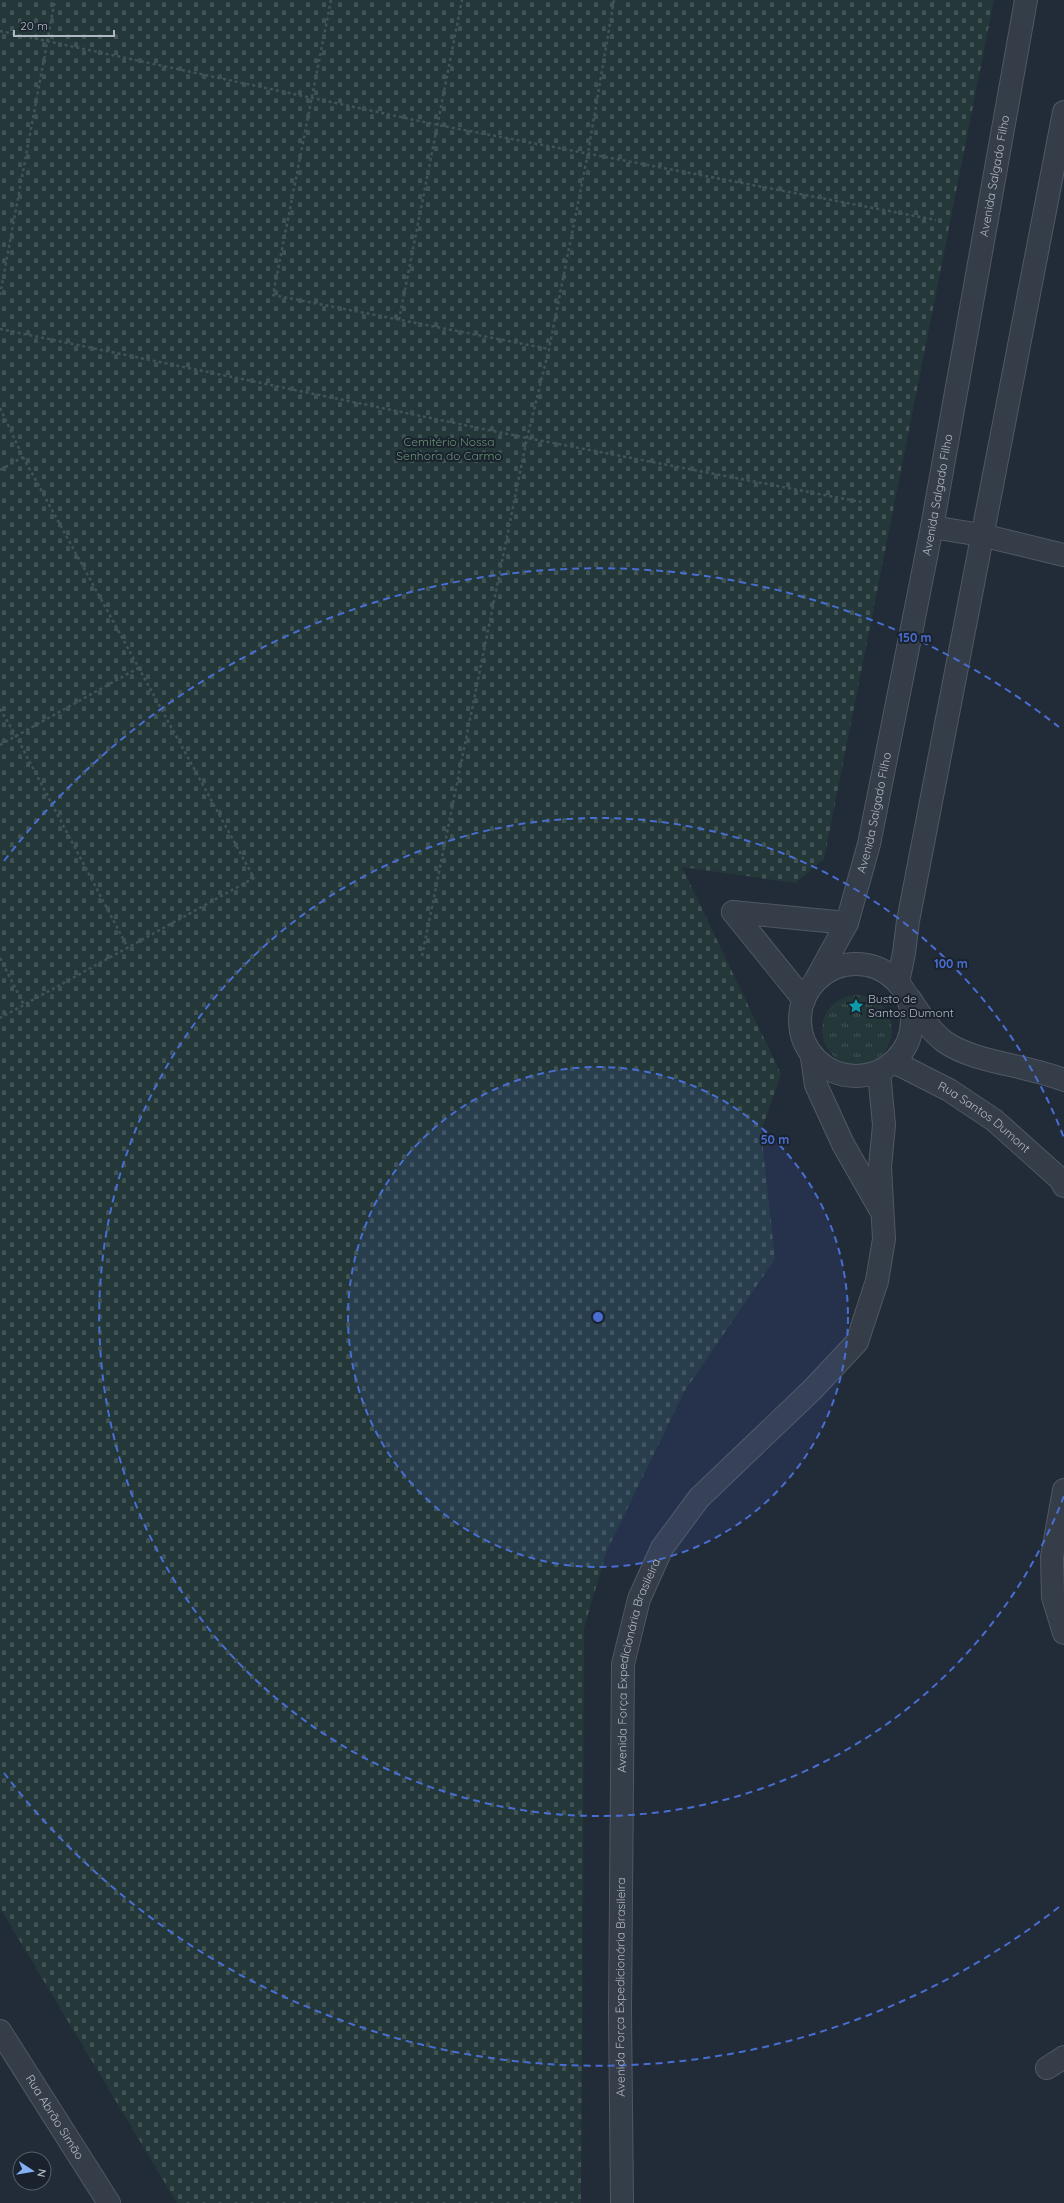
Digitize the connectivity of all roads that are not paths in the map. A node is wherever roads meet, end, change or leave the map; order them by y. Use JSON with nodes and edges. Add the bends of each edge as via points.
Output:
{"nodes":[{"id":1,"x":1026,"y":0,"type":"edge"},
{"id":2,"x":1064,"y":112,"type":"edge"},
{"id":3,"x":932,"y":527,"type":"junction"},
{"id":4,"x":981,"y":535,"type":"junction"},
{"id":5,"x":1064,"y":555,"type":"edge"},
{"id":6,"x":847,"y":923,"type":"junction"},
{"id":7,"x":815,"y":981,"type":"junction"},
{"id":8,"x":903,"y":989,"type":"junction"},
{"id":9,"x":804,"y":1000,"type":"junction"},
{"id":10,"x":812,"y":1058,"type":"junction"},
{"id":11,"x":887,"y":1067,"type":"junction"},
{"id":12,"x":1064,"y":1080,"type":"edge"},
{"id":13,"x":1063,"y":1181,"type":"edge"},
{"id":14,"x":882,"y":1212,"type":"junction"},
{"id":15,"x":1064,"y":1490,"type":"edge"},
{"id":16,"x":1064,"y":1633,"type":"edge"},
{"id":17,"x":0,"y":2031,"type":"edge"},
{"id":18,"x":109,"y":2203,"type":"edge"},
{"id":19,"x":622,"y":2203,"type":"edge"}],
"edges":[{"from":1,"to":3,"type":"street","name":"Avenida Salgado Filho"},
{"from":2,"to":4,"type":"street"},
{"from":3,"to":4,"type":"street"},
{"from":3,"to":6,"type":"street","name":"Avenida Salgado Filho","via":[[869,844]]},
{"from":4,"to":5,"type":"street"},
{"from":4,"to":8,"type":"street","via":[[909,913]]},
{"from":6,"to":7,"type":"street","name":"Avenida Salgado Filho"},
{"from":6,"to":9,"type":"street","via":[[733,912]]},
{"from":7,"to":8,"type":"street","via":[[830,970],[866,964],[884,970]]},
{"from":7,"to":9,"type":"street"},
{"from":8,"to":11,"type":"street","via":[[913,1014],[912,1032],[906,1048]]},
{"from":8,"to":12,"type":"street","via":[[927,1023],[945,1042],[970,1054]]},
{"from":9,"to":10,"type":"street","via":[[800,1016],[801,1033]]},
{"from":10,"to":11,"type":"street","via":[[831,1071],[846,1076],[863,1076]]},
{"from":10,"to":14,"type":"street","name":"Avenida Força Expedicionária Brasileira","via":[[816,1086],[843,1144]]},
{"from":11,"to":13,"type":"street","name":"Rua Santos Dumont","via":[[949,1090],[994,1120]]},
{"from":11,"to":14,"type":"street","name":"Avenida Força Expedicionária Brasileira","via":[[880,1167]]},
{"from":14,"to":19,"type":"street","name":"Avenida Força Expedicionária Brasileira","via":[[884,1238],[878,1281],[857,1342],[813,1389],[699,1498],[662,1548],[639,1599],[623,1664],[620,2013]]},
{"from":15,"to":16,"type":"street","via":[[1052,1557],[1053,1597]]},
{"from":17,"to":18,"type":"street","name":"Rua Abrão Simão"}]}
